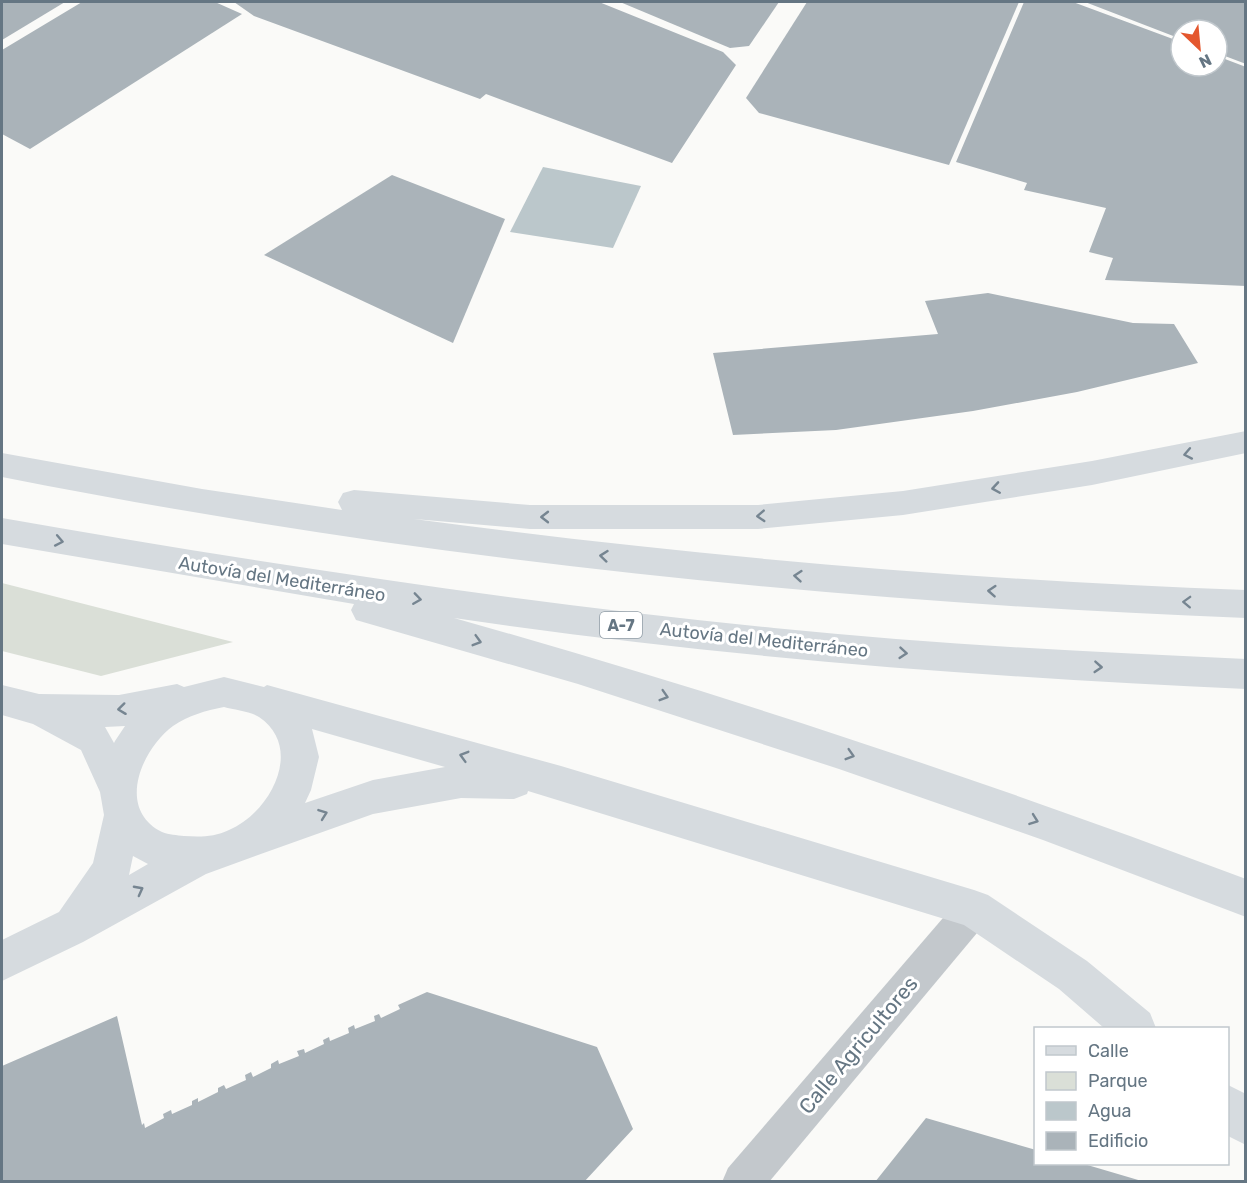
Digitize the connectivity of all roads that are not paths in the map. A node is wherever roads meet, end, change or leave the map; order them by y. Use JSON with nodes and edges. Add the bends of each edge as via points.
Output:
{"nodes":[{"id":1,"x":1245,"y":442,"type":"edge"},
{"id":2,"x":2,"y":465,"type":"edge"},
{"id":3,"x":41,"y":472,"type":"junction"},
{"id":4,"x":2,"y":531,"type":"edge"},
{"id":5,"x":198,"y":567,"type":"junction"},
{"id":6,"x":1245,"y":604,"type":"edge"},
{"id":7,"x":1245,"y":674,"type":"edge"},
{"id":8,"x":200,"y":696,"type":"junction"},
{"id":9,"x":2,"y":700,"type":"edge"},
{"id":10,"x":267,"y":701,"type":"junction"},
{"id":11,"x":39,"y":710,"type":"junction"},
{"id":12,"x":561,"y":783,"type":"junction"},
{"id":13,"x":120,"y":804,"type":"junction"},
{"id":14,"x":248,"y":841,"type":"junction"},
{"id":15,"x":200,"y":856,"type":"junction"},
{"id":16,"x":1245,"y":898,"type":"edge"},
{"id":17,"x":974,"y":909,"type":"junction"},
{"id":18,"x":69,"y":928,"type":"junction"},
{"id":19,"x":2,"y":961,"type":"edge"},
{"id":20,"x":1134,"y":1027,"type":"edge"},
{"id":21,"x":1229,"y":1109,"type":"edge"},
{"id":22,"x":1245,"y":1123,"type":"edge"},
{"id":23,"x":742,"y":1182,"type":"edge"}],
"edges":[{"from":1,"to":3,"type":"main road","one_way":true,"via":[[1092,473],[903,503],[758,517],[530,517]]},
{"from":2,"to":3,"type":"main road"},
{"from":6,"to":3,"type":"main road","one_way":true,"via":[[1154,602],[726,570],[251,509]]},
{"from":4,"to":5,"type":"main road","name":"Autovía del Mediterráneo","number":"A-7","one_way":true},
{"from":5,"to":7,"type":"main road","name":"Autovía del Mediterráneo","number":"A-7","one_way":true,"via":[[509,612],[744,640],[1170,672]]},
{"from":5,"to":16,"type":"main road","one_way":true,"via":[[412,622],[861,758]]},
{"from":8,"to":10,"type":"main road","via":[[247,693]]},
{"from":8,"to":11,"type":"main road","one_way":true,"via":[[119,711]]},
{"from":8,"to":13,"type":"main road","via":[[175,705],[134,742],[122,765]]},
{"from":9,"to":11,"type":"main road"},
{"from":12,"to":10,"type":"main road","one_way":true},
{"from":10,"to":14,"type":"main road","via":[[287,717],[299,739],[301,766],[292,794],[274,820]]},
{"from":11,"to":13,"type":"main road","via":[[94,739]]},
{"from":14,"to":12,"type":"main road","one_way":true,"via":[[373,797],[461,781]]},
{"from":12,"to":17,"type":"main road"},
{"from":13,"to":15,"type":"main road","via":[[134,835],[152,848],[175,856]]},
{"from":13,"to":18,"type":"main road","via":[[111,871]]},
{"from":14,"to":15,"type":"main road","via":[[225,852]]},
{"from":18,"to":15,"type":"main road","one_way":true},
{"from":17,"to":20,"type":"main road","via":[[1073,975]]},
{"from":17,"to":23,"type":"street","name":"Calle Agricultores"},
{"from":18,"to":19,"type":"main road"},
{"from":21,"to":22,"type":"main road"}]}
